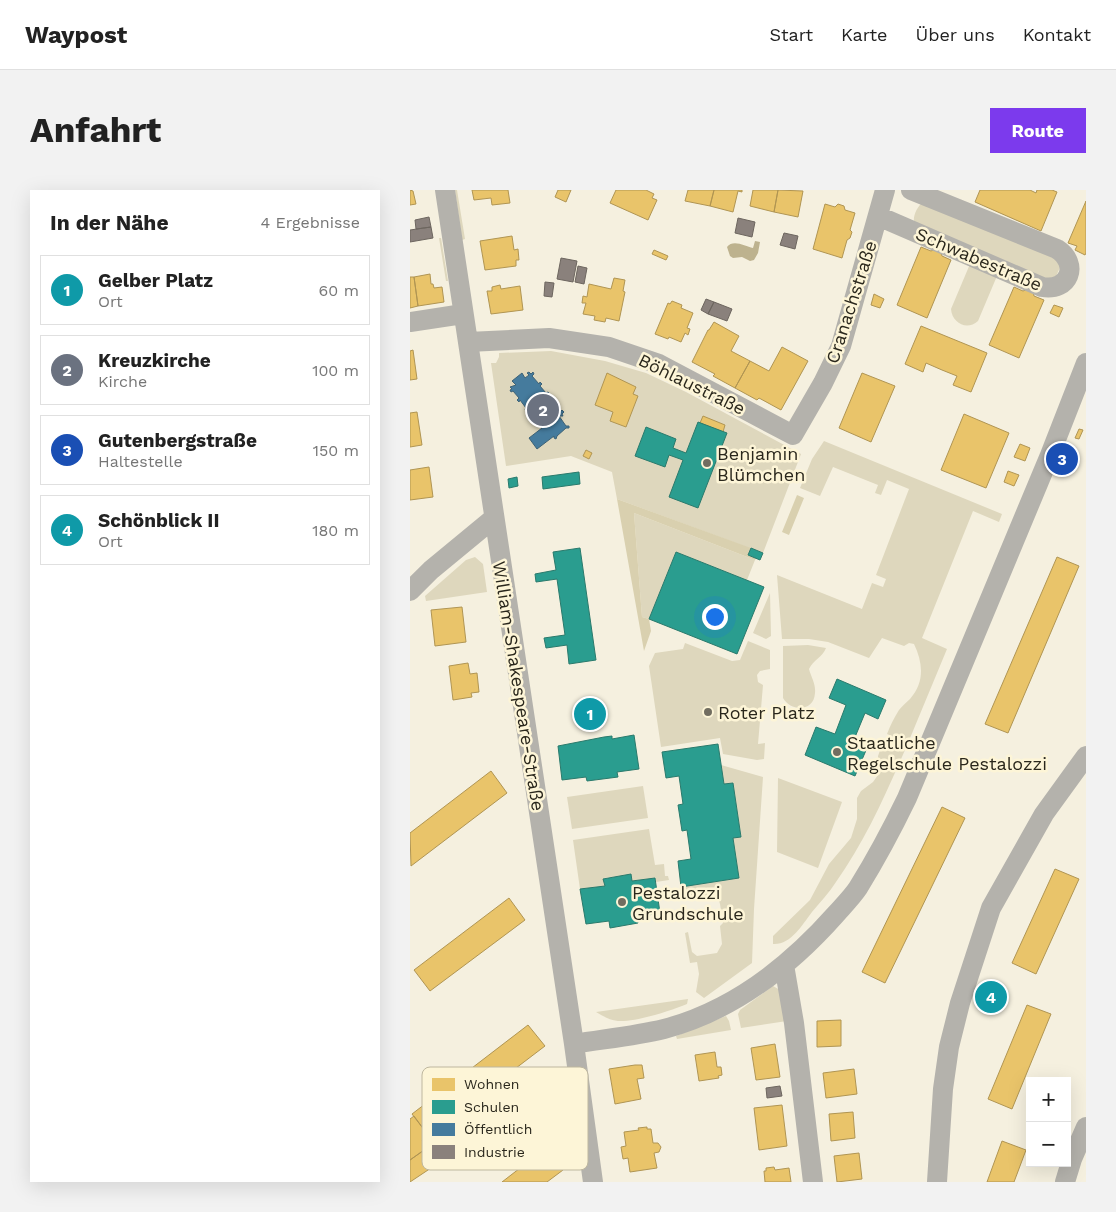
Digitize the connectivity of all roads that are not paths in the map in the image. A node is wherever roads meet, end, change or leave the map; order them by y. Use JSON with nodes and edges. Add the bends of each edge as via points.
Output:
{"nodes":[{"id":1,"x":445,"y":190,"type":"edge"},
{"id":2,"x":885,"y":190,"type":"edge"},
{"id":3,"x":911,"y":190,"type":"edge"},
{"id":4,"x":878,"y":216,"type":"junction"},
{"id":5,"x":463,"y":314,"type":"junction"},
{"id":6,"x":410,"y":322,"type":"edge"},
{"id":7,"x":468,"y":342,"type":"junction"},
{"id":8,"x":1086,"y":363,"type":"edge"},
{"id":9,"x":793,"y":435,"type":"joint"},
{"id":10,"x":494,"y":518,"type":"junction"},
{"id":11,"x":410,"y":591,"type":"edge"},
{"id":12,"x":1086,"y":756,"type":"edge"},
{"id":13,"x":784,"y":965,"type":"junction"},
{"id":14,"x":574,"y":1044,"type":"junction"},
{"id":15,"x":577,"y":1067,"type":"edge"},
{"id":16,"x":1086,"y":1127,"type":"edge"},
{"id":17,"x":588,"y":1146,"type":"edge"},
{"id":18,"x":593,"y":1182,"type":"edge"},
{"id":19,"x":813,"y":1182,"type":"edge"},
{"id":20,"x":937,"y":1182,"type":"edge"},
{"id":21,"x":1065,"y":1182,"type":"edge"}],
"edges":[{"from":1,"to":5,"type":"street","name":"William-Shakespeare-Straße"},
{"from":2,"to":4,"type":"street","name":"Cranachstraße"},
{"from":3,"to":4,"type":"street","name":"Schwabestraße","via":[[1057,249],[1068,260],[1068,276],[1058,287],[1042,287]]},
{"from":4,"to":9,"type":"street","name":"Cranachstraße","via":[[841,346]]},
{"from":5,"to":6,"type":"street"},
{"from":5,"to":7,"type":"street","name":"William-Shakespeare-Straße"},
{"from":7,"to":9,"type":"street","name":"Böhlaustraße","via":[[549,338],[609,347],[659,364]]},
{"from":7,"to":10,"type":"street","name":"William-Shakespeare-Straße"},
{"from":8,"to":13,"type":"street","via":[[925,754],[887,838],[857,890],[820,932]]},
{"from":10,"to":11,"type":"street"},
{"from":10,"to":14,"type":"street","name":"William-Shakespeare-Straße"},
{"from":12,"to":20,"type":"street","via":[[1044,814],[991,908],[949,1047]]},
{"from":13,"to":14,"type":"street","via":[[763,982],[702,1016],[664,1029]]},
{"from":13,"to":19,"type":"street"},
{"from":14,"to":15,"type":"street","name":"William-Shakespeare-Straße"},
{"from":16,"to":21,"type":"street"},
{"from":17,"to":18,"type":"street","name":"William-Shakespeare-Straße"}]}
